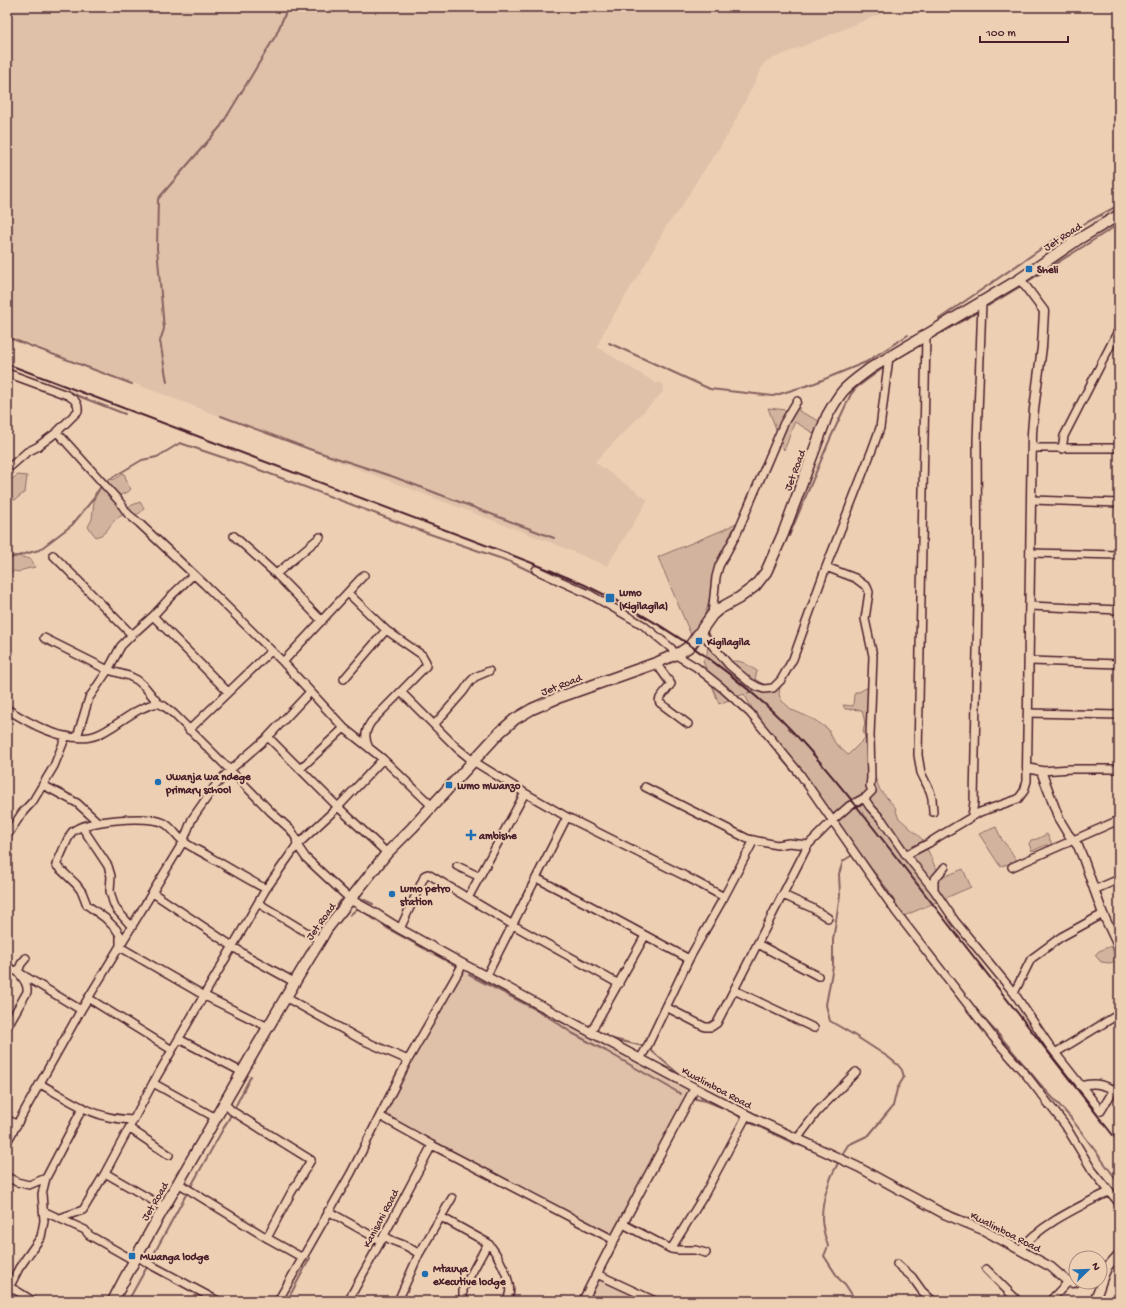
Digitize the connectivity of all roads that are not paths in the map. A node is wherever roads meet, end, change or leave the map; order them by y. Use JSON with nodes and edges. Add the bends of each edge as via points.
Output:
{"nodes":[{"id":1,"x":1119,"y":215,"type":"edge"},
{"id":2,"x":1020,"y":278,"type":"junction"},
{"id":3,"x":982,"y":302,"type":"junction"},
{"id":4,"x":1119,"y":329,"type":"edge"},
{"id":5,"x":926,"y":334,"type":"junction"},
{"id":6,"x":889,"y":358,"type":"junction"},
{"id":7,"x":7,"y":373,"type":"edge"},
{"id":8,"x":797,"y":401,"type":"dead end"},
{"id":9,"x":57,"y":432,"type":"junction"},
{"id":10,"x":1032,"y":448,"type":"junction"},
{"id":11,"x":1119,"y":448,"type":"edge"},
{"id":12,"x":1062,"y":449,"type":"junction"},
{"id":13,"x":11,"y":466,"type":"dead end"},
{"id":14,"x":1032,"y":500,"type":"junction"},
{"id":15,"x":1119,"y":503,"type":"edge"},
{"id":16,"x":234,"y":536,"type":"dead end"},
{"id":17,"x":320,"y":537,"type":"dead end"},
{"id":18,"x":1030,"y":554,"type":"junction"},
{"id":19,"x":53,"y":555,"type":"dead end"},
{"id":20,"x":1119,"y":555,"type":"edge"},
{"id":21,"x":826,"y":567,"type":"junction"},
{"id":22,"x":536,"y":570,"type":"dead end"},
{"id":23,"x":276,"y":574,"type":"junction"},
{"id":24,"x":193,"y":575,"type":"junction"},
{"id":25,"x":364,"y":575,"type":"dead end"},
{"id":26,"x":348,"y":593,"type":"junction"},
{"id":27,"x":1030,"y":606,"type":"junction"},
{"id":28,"x":1119,"y":610,"type":"edge"},
{"id":29,"x":712,"y":615,"type":"junction"},
{"id":30,"x":153,"y":616,"type":"junction"},
{"id":31,"x":322,"y":621,"type":"junction"},
{"id":32,"x":386,"y":630,"type":"junction"},
{"id":33,"x":700,"y":632,"type":"junction"},
{"id":34,"x":132,"y":635,"type":"junction"},
{"id":35,"x":44,"y":638,"type":"dead end"},
{"id":36,"x":271,"y":651,"type":"junction"},
{"id":37,"x":676,"y":655,"type":"junction"},
{"id":38,"x":1030,"y":661,"type":"junction"},
{"id":39,"x":283,"y":662,"type":"junction"},
{"id":40,"x":656,"y":663,"type":"junction"},
{"id":41,"x":1119,"y":664,"type":"edge"},
{"id":42,"x":108,"y":670,"type":"junction"},
{"id":43,"x":489,"y":671,"type":"dead end"},
{"id":44,"x":344,"y":679,"type":"dead end"},
{"id":45,"x":228,"y":692,"type":"junction"},
{"id":46,"x":310,"y":692,"type":"junction"},
{"id":47,"x":400,"y":692,"type":"junction"},
{"id":48,"x":158,"y":703,"type":"junction"},
{"id":49,"x":7,"y":709,"type":"edge"},
{"id":50,"x":1028,"y":713,"type":"junction"},
{"id":51,"x":1119,"y":716,"type":"edge"},
{"id":52,"x":688,"y":724,"type":"dead end"},
{"id":53,"x":434,"y":725,"type":"junction"},
{"id":54,"x":344,"y":728,"type":"junction"},
{"id":55,"x":189,"y":730,"type":"junction"},
{"id":56,"x":66,"y":736,"type":"junction"},
{"id":57,"x":77,"y":737,"type":"junction"},
{"id":58,"x":268,"y":737,"type":"junction"},
{"id":59,"x":369,"y":748,"type":"junction"},
{"id":60,"x":382,"y":759,"type":"junction"},
{"id":61,"x":473,"y":761,"type":"junction"},
{"id":62,"x":1027,"y":768,"type":"junction"},
{"id":63,"x":300,"y":769,"type":"junction"},
{"id":64,"x":1119,"y":769,"type":"edge"},
{"id":65,"x":230,"y":770,"type":"junction"},
{"id":66,"x":1041,"y":771,"type":"junction"},
{"id":67,"x":43,"y":785,"type":"junction"},
{"id":68,"x":645,"y":787,"type":"dead end"},
{"id":69,"x":526,"y":793,"type":"junction"},
{"id":70,"x":864,"y":798,"type":"junction"},
{"id":71,"x":432,"y":806,"type":"junction"},
{"id":72,"x":338,"y":807,"type":"junction"},
{"id":73,"x":933,"y":812,"type":"dead end"},
{"id":74,"x":972,"y":816,"type":"junction"},
{"id":75,"x":567,"y":817,"type":"junction"},
{"id":76,"x":1119,"y":820,"type":"edge"},
{"id":77,"x":832,"y":821,"type":"junction"},
{"id":78,"x":98,"y":822,"type":"junction"},
{"id":79,"x":82,"y":827,"type":"junction"},
{"id":80,"x":7,"y":836,"type":"edge"},
{"id":81,"x":754,"y":840,"type":"junction"},
{"id":82,"x":1072,"y":840,"type":"junction"},
{"id":83,"x":183,"y":842,"type":"junction"},
{"id":84,"x":297,"y":845,"type":"junction"},
{"id":85,"x":808,"y":845,"type":"junction"},
{"id":86,"x":387,"y":853,"type":"junction"},
{"id":87,"x":906,"y":855,"type":"junction"},
{"id":88,"x":457,"y":866,"type":"dead end"},
{"id":89,"x":1012,"y":867,"type":"dead end"},
{"id":90,"x":945,"y":868,"type":"dead end"},
{"id":91,"x":480,"y":877,"type":"junction"},
{"id":92,"x":536,"y":878,"type":"junction"},
{"id":93,"x":1119,"y":879,"type":"edge"},
{"id":94,"x":266,"y":889,"type":"junction"},
{"id":95,"x":934,"y":890,"type":"junction"},
{"id":96,"x":1094,"y":890,"type":"junction"},
{"id":97,"x":152,"y":893,"type":"junction"},
{"id":98,"x":783,"y":895,"type":"junction"},
{"id":99,"x":724,"y":897,"type":"junction"},
{"id":100,"x":468,"y":898,"type":"junction"},
{"id":101,"x":351,"y":900,"type":"junction"},
{"id":102,"x":258,"y":903,"type":"junction"},
{"id":103,"x":1103,"y":914,"type":"junction"},
{"id":104,"x":828,"y":918,"type":"dead end"},
{"id":105,"x":513,"y":925,"type":"junction"},
{"id":106,"x":132,"y":927,"type":"junction"},
{"id":107,"x":400,"y":929,"type":"junction"},
{"id":108,"x":1117,"y":935,"type":"edge"},
{"id":109,"x":645,"y":936,"type":"junction"},
{"id":110,"x":320,"y":939,"type":"junction"},
{"id":111,"x":758,"y":944,"type":"junction"},
{"id":112,"x":120,"y":947,"type":"junction"},
{"id":113,"x":233,"y":948,"type":"junction"},
{"id":114,"x":1119,"y":948,"type":"edge"},
{"id":115,"x":26,"y":958,"type":"dead end"},
{"id":116,"x":688,"y":959,"type":"junction"},
{"id":117,"x":463,"y":964,"type":"junction"},
{"id":118,"x":7,"y":967,"type":"edge"},
{"id":119,"x":18,"y":972,"type":"junction"},
{"id":120,"x":818,"y":976,"type":"dead end"},
{"id":121,"x":486,"y":977,"type":"junction"},
{"id":122,"x":294,"y":982,"type":"junction"},
{"id":123,"x":619,"y":984,"type":"junction"},
{"id":124,"x":734,"y":990,"type":"junction"},
{"id":125,"x":1014,"y":993,"type":"junction"},
{"id":126,"x":204,"y":996,"type":"junction"},
{"id":127,"x":285,"y":997,"type":"junction"},
{"id":128,"x":88,"y":998,"type":"junction"},
{"id":129,"x":666,"y":1008,"type":"junction"},
{"id":130,"x":81,"y":1010,"type":"junction"},
{"id":131,"x":1119,"y":1014,"type":"edge"},
{"id":132,"x":7,"y":1027,"type":"edge"},
{"id":133,"x":268,"y":1027,"type":"junction"},
{"id":134,"x":814,"y":1028,"type":"dead end"},
{"id":135,"x":591,"y":1032,"type":"junction"},
{"id":136,"x":179,"y":1039,"type":"junction"},
{"id":137,"x":172,"y":1050,"type":"junction"},
{"id":138,"x":1055,"y":1053,"type":"junction"},
{"id":139,"x":640,"y":1059,"type":"junction"},
{"id":140,"x":408,"y":1060,"type":"junction"},
{"id":141,"x":242,"y":1072,"type":"junction"},
{"id":142,"x":856,"y":1072,"type":"dead end"},
{"id":143,"x":153,"y":1083,"type":"junction"},
{"id":144,"x":40,"y":1084,"type":"junction"},
{"id":145,"x":1080,"y":1086,"type":"junction"},
{"id":146,"x":695,"y":1088,"type":"junction"},
{"id":147,"x":1117,"y":1088,"type":"edge"},
{"id":148,"x":224,"y":1104,"type":"junction"},
{"id":149,"x":82,"y":1107,"type":"junction"},
{"id":150,"x":747,"y":1115,"type":"junction"},
{"id":151,"x":380,"y":1116,"type":"junction"},
{"id":152,"x":216,"y":1118,"type":"junction"},
{"id":153,"x":7,"y":1119,"type":"edge"},
{"id":154,"x":133,"y":1120,"type":"junction"},
{"id":155,"x":16,"y":1126,"type":"junction"},
{"id":156,"x":129,"y":1128,"type":"junction"},
{"id":157,"x":798,"y":1139,"type":"junction"},
{"id":158,"x":7,"y":1142,"type":"edge"},
{"id":159,"x":432,"y":1145,"type":"junction"},
{"id":160,"x":169,"y":1155,"type":"dead end"},
{"id":161,"x":105,"y":1173,"type":"junction"},
{"id":162,"x":7,"y":1177,"type":"edge"},
{"id":163,"x":46,"y":1178,"type":"junction"},
{"id":164,"x":178,"y":1183,"type":"junction"},
{"id":165,"x":29,"y":1185,"type":"junction"},
{"id":166,"x":1110,"y":1191,"type":"junction"},
{"id":167,"x":42,"y":1194,"type":"junction"},
{"id":168,"x":452,"y":1198,"type":"dead end"},
{"id":169,"x":1119,"y":1203,"type":"edge"},
{"id":170,"x":164,"y":1207,"type":"junction"},
{"id":171,"x":43,"y":1211,"type":"junction"},
{"id":172,"x":328,"y":1211,"type":"junction"},
{"id":173,"x":441,"y":1217,"type":"junction"},
{"id":174,"x":60,"y":1218,"type":"junction"},
{"id":175,"x":623,"y":1224,"type":"junction"},
{"id":176,"x":267,"y":1238,"type":"junction"},
{"id":177,"x":614,"y":1240,"type":"junction"},
{"id":178,"x":382,"y":1241,"type":"junction"},
{"id":179,"x":488,"y":1243,"type":"junction"},
{"id":180,"x":671,"y":1249,"type":"junction"},
{"id":181,"x":1020,"y":1250,"type":"junction"},
{"id":182,"x":706,"y":1253,"type":"dead end"},
{"id":183,"x":420,"y":1254,"type":"junction"},
{"id":184,"x":1119,"y":1254,"type":"edge"},
{"id":185,"x":135,"y":1257,"type":"junction"},
{"id":186,"x":303,"y":1258,"type":"junction"},
{"id":187,"x":897,"y":1264,"type":"dead end"},
{"id":188,"x":1108,"y":1266,"type":"edge"},
{"id":189,"x":986,"y":1269,"type":"dead end"},
{"id":190,"x":597,"y":1274,"type":"junction"},
{"id":191,"x":1068,"y":1279,"type":"edge"},
{"id":192,"x":1068,"y":1285,"type":"edge"},
{"id":193,"x":8,"y":1288,"type":"edge"},
{"id":194,"x":1099,"y":1290,"type":"edge"},
{"id":195,"x":32,"y":1301,"type":"edge"},
{"id":196,"x":113,"y":1301,"type":"edge"},
{"id":197,"x":218,"y":1301,"type":"edge"},
{"id":198,"x":278,"y":1301,"type":"edge"},
{"id":199,"x":348,"y":1301,"type":"edge"},
{"id":200,"x":398,"y":1301,"type":"edge"},
{"id":201,"x":465,"y":1301,"type":"edge"},
{"id":202,"x":506,"y":1301,"type":"edge"},
{"id":203,"x":583,"y":1301,"type":"edge"},
{"id":204,"x":655,"y":1301,"type":"edge"},
{"id":205,"x":933,"y":1301,"type":"edge"},
{"id":206,"x":1018,"y":1301,"type":"edge"},
{"id":207,"x":1050,"y":1301,"type":"edge"},
{"id":208,"x":1094,"y":1301,"type":"edge"}],
"edges":[{"from":1,"to":2,"type":"main road","name":"Jet Road"},
{"from":2,"to":3,"type":"main road","name":"Jet Road"},
{"from":2,"to":10,"type":"street","via":[[1044,311]]},
{"from":3,"to":5,"type":"main road","name":"Jet Road"},
{"from":3,"to":74,"type":"street","via":[[977,440],[978,601]]},
{"from":4,"to":12,"type":"street","via":[[1064,436]]},
{"from":5,"to":6,"type":"main road","name":"Jet Road"},
{"from":5,"to":73,"type":"street","via":[[918,755],[921,773],[932,798]]},
{"from":6,"to":21,"type":"street","via":[[880,428]]},
{"from":6,"to":29,"type":"main road","name":"Jet Road","via":[[851,383],[834,403],[766,572],[748,592]]},
{"from":7,"to":9,"type":"street","via":[[67,395],[77,403],[78,411]]},
{"from":8,"to":29,"type":"street","via":[[784,423],[738,533],[719,566]]},
{"from":9,"to":13,"type":"street"},
{"from":9,"to":24,"type":"street","via":[[128,514]]},
{"from":10,"to":12,"type":"street"},
{"from":10,"to":14,"type":"street"},
{"from":11,"to":12,"type":"street"},
{"from":14,"to":15,"type":"street"},
{"from":14,"to":18,"type":"street"},
{"from":16,"to":23,"type":"street"},
{"from":17,"to":23,"type":"street"},
{"from":18,"to":20,"type":"street"},
{"from":18,"to":27,"type":"street"},
{"from":19,"to":34,"type":"street"},
{"from":21,"to":33,"type":"street","via":[[793,659],[781,680],[773,688],[764,689],[749,682],[729,665]]},
{"from":21,"to":70,"type":"street","via":[[859,581],[869,592],[865,619],[873,656],[870,728],[872,791]]},
{"from":22,"to":37,"type":"street","via":[[591,595],[643,625]]},
{"from":23,"to":31,"type":"street"},
{"from":24,"to":30,"type":"street"},
{"from":24,"to":36,"type":"street"},
{"from":25,"to":26,"type":"street"},
{"from":26,"to":31,"type":"street"},
{"from":26,"to":32,"type":"street"},
{"from":27,"to":28,"type":"street"},
{"from":27,"to":38,"type":"street"},
{"from":29,"to":33,"type":"main road","name":"Jet Road"},
{"from":30,"to":34,"type":"street"},
{"from":30,"to":45,"type":"street"},
{"from":31,"to":39,"type":"street"},
{"from":32,"to":44,"type":"street"},
{"from":32,"to":47,"type":"street","via":[[422,655],[426,662],[426,666]]},
{"from":33,"to":37,"type":"main road","name":"Jet Road","via":[[690,646]]},
{"from":34,"to":42,"type":"street","via":[[121,646]]},
{"from":35,"to":42,"type":"street"},
{"from":36,"to":39,"type":"street"},
{"from":36,"to":45,"type":"street"},
{"from":37,"to":40,"type":"main road","name":"Jet Road"},
{"from":37,"to":77,"type":"street","via":[[696,667],[750,713],[800,774]]},
{"from":38,"to":41,"type":"street"},
{"from":38,"to":50,"type":"street"},
{"from":39,"to":46,"type":"street"},
{"from":40,"to":52,"type":"street","via":[[671,684],[660,698],[660,703]]},
{"from":40,"to":61,"type":"main road","name":"Jet Road","via":[[532,709],[500,732]]},
{"from":42,"to":48,"type":"street","via":[[137,680]]},
{"from":42,"to":57,"type":"street","via":[[89,698]]},
{"from":43,"to":53,"type":"street","via":[[475,677]]},
{"from":45,"to":55,"type":"street"},
{"from":46,"to":54,"type":"street"},
{"from":46,"to":58,"type":"street"},
{"from":47,"to":53,"type":"street"},
{"from":47,"to":59,"type":"street","via":[[368,726],[366,741]]},
{"from":48,"to":55,"type":"street"},
{"from":48,"to":57,"type":"street","via":[[147,705],[102,733],[90,737]]},
{"from":49,"to":56,"type":"street","via":[[34,726]]},
{"from":50,"to":51,"type":"street"},
{"from":50,"to":62,"type":"street"},
{"from":53,"to":61,"type":"street"},
{"from":54,"to":59,"type":"street"},
{"from":54,"to":63,"type":"street"},
{"from":55,"to":65,"type":"street"},
{"from":56,"to":57,"type":"street"},
{"from":56,"to":67,"type":"street"},
{"from":58,"to":63,"type":"street"},
{"from":58,"to":65,"type":"street"},
{"from":59,"to":60,"type":"street"},
{"from":60,"to":71,"type":"street"},
{"from":60,"to":72,"type":"street"},
{"from":61,"to":69,"type":"street"},
{"from":61,"to":71,"type":"main road","name":"Jet Road"},
{"from":62,"to":66,"type":"street"},
{"from":62,"to":74,"type":"street","via":[[1027,782],[1018,799]]},
{"from":63,"to":72,"type":"street"},
{"from":64,"to":66,"type":"street"},
{"from":65,"to":83,"type":"street","via":[[201,805]]},
{"from":65,"to":84,"type":"street","via":[[291,830]]},
{"from":66,"to":82,"type":"street","via":[[1063,827]]},
{"from":67,"to":78,"type":"street","via":[[77,803]]},
{"from":67,"to":80,"type":"street"},
{"from":68,"to":81,"type":"street"},
{"from":69,"to":75,"type":"street"},
{"from":69,"to":91,"type":"street"},
{"from":70,"to":77,"type":"street","via":[[849,806]]},
{"from":70,"to":87,"type":"street"},
{"from":71,"to":86,"type":"main road","name":"Jet Road"},
{"from":72,"to":84,"type":"street"},
{"from":72,"to":86,"type":"street"},
{"from":74,"to":87,"type":"street"},
{"from":75,"to":92,"type":"street"},
{"from":75,"to":99,"type":"street"},
{"from":76,"to":82,"type":"street"},
{"from":77,"to":85,"type":"street"},
{"from":77,"to":166,"type":"street","via":[[896,912],[1065,1125],[1092,1170]]},
{"from":78,"to":79,"type":"street"},
{"from":78,"to":83,"type":"street","via":[[155,820],[165,823]]},
{"from":79,"to":106,"type":"street","via":[[108,866],[111,876],[110,891],[116,910]]},
{"from":79,"to":112,"type":"street","via":[[73,831],[56,865],[76,884],[87,905],[116,929],[120,935]]},
{"from":81,"to":85,"type":"street","via":[[777,845]]},
{"from":81,"to":99,"type":"street"},
{"from":82,"to":89,"type":"street"},
{"from":82,"to":96,"type":"street","via":[[1078,846]]},
{"from":83,"to":94,"type":"street"},
{"from":83,"to":97,"type":"street"},
{"from":84,"to":94,"type":"street"},
{"from":84,"to":101,"type":"street","via":[[306,858]]},
{"from":85,"to":98,"type":"street"},
{"from":86,"to":101,"type":"main road","name":"Jet Road"},
{"from":87,"to":95,"type":"street"},
{"from":88,"to":91,"type":"street"},
{"from":90,"to":95,"type":"street","via":[[934,880]]},
{"from":91,"to":100,"type":"street"},
{"from":92,"to":105,"type":"street"},
{"from":92,"to":109,"type":"street"},
{"from":93,"to":96,"type":"street"},
{"from":94,"to":102,"type":"street"},
{"from":95,"to":125,"type":"street","via":[[955,921]]},
{"from":96,"to":103,"type":"street"},
{"from":97,"to":106,"type":"street"},
{"from":97,"to":113,"type":"street"},
{"from":98,"to":104,"type":"street"},
{"from":98,"to":111,"type":"street"},
{"from":99,"to":116,"type":"street"},
{"from":100,"to":105,"type":"street"},
{"from":100,"to":107,"type":"street","via":[[426,874]]},
{"from":101,"to":107,"type":"street","name":"Kwalimboa Road"},
{"from":101,"to":110,"type":"main road","name":"Jet Road"},
{"from":102,"to":110,"type":"street"},
{"from":102,"to":113,"type":"street"},
{"from":103,"to":108,"type":"street"},
{"from":103,"to":125,"type":"street","via":[[1061,937],[1031,959]]},
{"from":105,"to":121,"type":"street"},
{"from":105,"to":123,"type":"street"},
{"from":106,"to":112,"type":"street"},
{"from":107,"to":117,"type":"street","name":"Kwalimboa Road"},
{"from":108,"to":114,"type":"street"},
{"from":109,"to":116,"type":"street"},
{"from":109,"to":123,"type":"street"},
{"from":110,"to":122,"type":"main road","name":"Jet Road"},
{"from":111,"to":120,"type":"street"},
{"from":111,"to":124,"type":"street"},
{"from":112,"to":126,"type":"street"},
{"from":112,"to":128,"type":"street"},
{"from":113,"to":122,"type":"street"},
{"from":113,"to":126,"type":"street"},
{"from":115,"to":119,"type":"street"},
{"from":116,"to":129,"type":"street"},
{"from":117,"to":121,"type":"street","name":"Kwalimboa Road"},
{"from":117,"to":140,"type":"street"},
{"from":118,"to":119,"type":"street"},
{"from":119,"to":130,"type":"street"},
{"from":119,"to":132,"type":"street","via":[[28,988]]},
{"from":121,"to":135,"type":"street","name":"Kwalimboa Road"},
{"from":122,"to":127,"type":"main road","name":"Jet Road"},
{"from":123,"to":135,"type":"street"},
{"from":124,"to":129,"type":"street","via":[[717,1023],[711,1027],[705,1027]]},
{"from":124,"to":134,"type":"street"},
{"from":125,"to":138,"type":"street"},
{"from":126,"to":133,"type":"street"},
{"from":126,"to":136,"type":"street"},
{"from":127,"to":133,"type":"main road","name":"Jet Road"},
{"from":127,"to":140,"type":"street","via":[[360,1039]]},
{"from":128,"to":130,"type":"street"},
{"from":128,"to":137,"type":"street"},
{"from":129,"to":139,"type":"street"},
{"from":130,"to":144,"type":"street"},
{"from":131,"to":138,"type":"street"},
{"from":133,"to":141,"type":"main road","name":"Jet Road"},
{"from":135,"to":139,"type":"street","name":"Kwalimboa Road"},
{"from":136,"to":137,"type":"street"},
{"from":136,"to":141,"type":"street"},
{"from":137,"to":143,"type":"street"},
{"from":138,"to":145,"type":"street"},
{"from":139,"to":146,"type":"street","name":"Kwalimboa Road"},
{"from":140,"to":151,"type":"street"},
{"from":141,"to":148,"type":"main road","name":"Jet Road"},
{"from":142,"to":157,"type":"street","via":[[817,1112]]},
{"from":143,"to":152,"type":"street"},
{"from":143,"to":154,"type":"street"},
{"from":144,"to":149,"type":"street"},
{"from":144,"to":155,"type":"street"},
{"from":145,"to":147,"type":"street","via":[[1090,1083]]},
{"from":145,"to":147,"type":"street","via":[[1100,1111]]},
{"from":146,"to":150,"type":"street","name":"Kwalimboa Road"},
{"from":146,"to":175,"type":"street"},
{"from":148,"to":152,"type":"main road","name":"Jet Road"},
{"from":148,"to":176,"type":"street","via":[[232,1112],[311,1160]]},
{"from":149,"to":154,"type":"street","via":[[108,1117]]},
{"from":149,"to":163,"type":"street"},
{"from":150,"to":157,"type":"street","name":"Kwalimboa Road"},
{"from":150,"to":180,"type":"street","via":[[703,1197]]},
{"from":151,"to":159,"type":"street"},
{"from":151,"to":172,"type":"street"},
{"from":152,"to":164,"type":"main road","name":"Jet Road"},
{"from":153,"to":155,"type":"street"},
{"from":154,"to":156,"type":"street"},
{"from":155,"to":158,"type":"street"},
{"from":156,"to":160,"type":"street"},
{"from":156,"to":161,"type":"street"},
{"from":157,"to":181,"type":"street","name":"Kwalimboa Road"},
{"from":159,"to":177,"type":"street"},
{"from":159,"to":178,"type":"street","name":"Kanisani Road"},
{"from":161,"to":170,"type":"street"},
{"from":161,"to":174,"type":"street","via":[[83,1210]]},
{"from":162,"to":165,"type":"street"},
{"from":163,"to":165,"type":"street"},
{"from":163,"to":167,"type":"street"},
{"from":164,"to":170,"type":"main road","name":"Jet Road"},
{"from":164,"to":176,"type":"street"},
{"from":165,"to":167,"type":"street"},
{"from":166,"to":169,"type":"street"},
{"from":166,"to":181,"type":"street","via":[[1046,1225]]},
{"from":167,"to":171,"type":"street"},
{"from":168,"to":173,"type":"street"},
{"from":170,"to":185,"type":"main road","name":"Jet Road"},
{"from":171,"to":174,"type":"street"},
{"from":171,"to":193,"type":"street","via":[[41,1237]]},
{"from":172,"to":178,"type":"street"},
{"from":172,"to":186,"type":"street"},
{"from":173,"to":179,"type":"street"},
{"from":173,"to":183,"type":"street"},
{"from":174,"to":185,"type":"street"},
{"from":175,"to":177,"type":"street"},
{"from":175,"to":180,"type":"street"},
{"from":176,"to":186,"type":"street"},
{"from":177,"to":190,"type":"street"},
{"from":178,"to":183,"type":"street","via":[[387,1237]]},
{"from":178,"to":199,"type":"street","name":"Kanisani Road"},
{"from":179,"to":201,"type":"street","via":[[463,1289],[462,1296]]},
{"from":179,"to":202,"type":"street","via":[[494,1249],[508,1280],[510,1294]]},
{"from":180,"to":182,"type":"street"},
{"from":181,"to":191,"type":"street","name":"Kwalimboa Road"},
{"from":183,"to":200,"type":"street"},
{"from":184,"to":188,"type":"street"},
{"from":185,"to":196,"type":"main road","name":"Jet Road"},
{"from":185,"to":197,"type":"street"},
{"from":186,"to":198,"type":"street"},
{"from":187,"to":205,"type":"street"},
{"from":189,"to":206,"type":"street"},
{"from":190,"to":203,"type":"street"},
{"from":190,"to":204,"type":"street"},
{"from":192,"to":207,"type":"street"},
{"from":193,"to":195,"type":"street"},
{"from":194,"to":208,"type":"street"}]}
